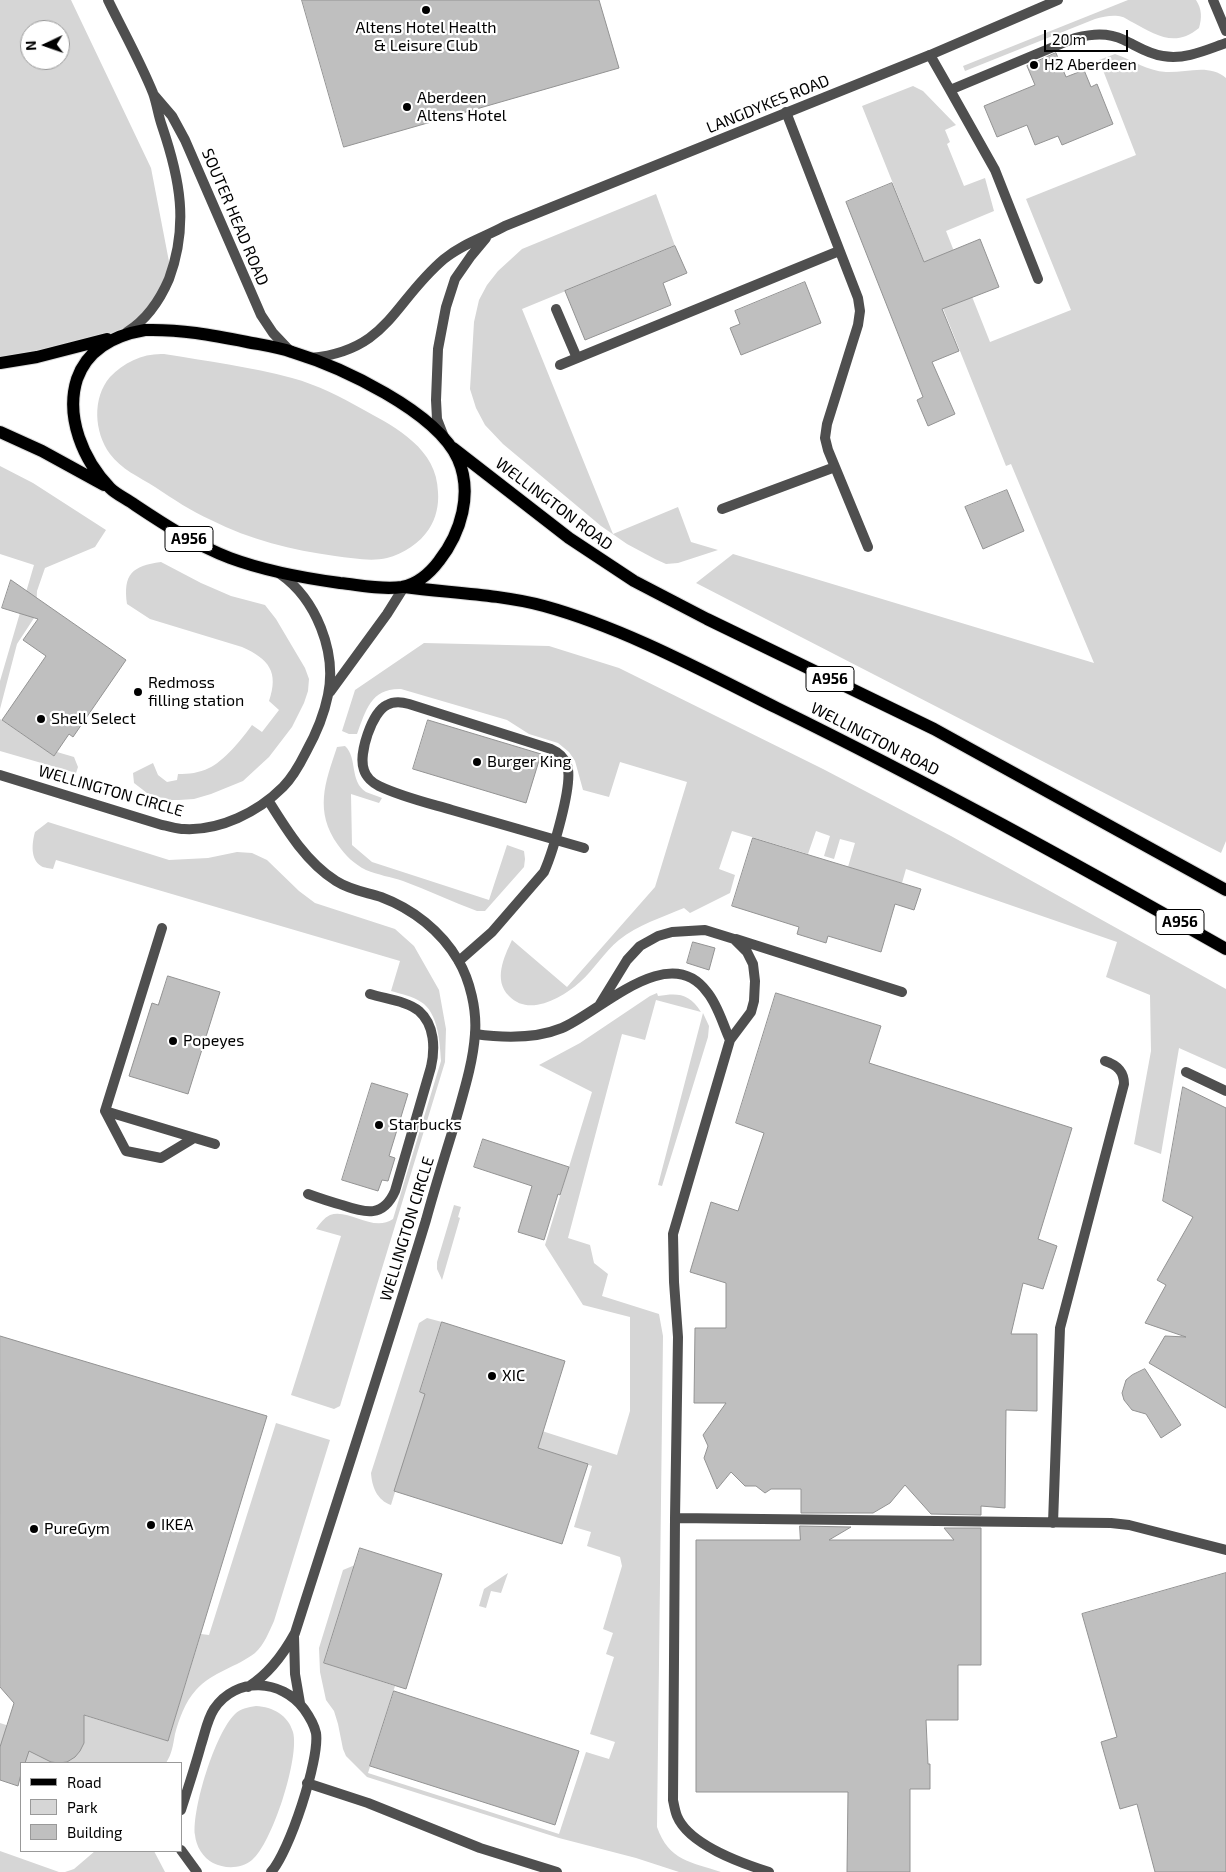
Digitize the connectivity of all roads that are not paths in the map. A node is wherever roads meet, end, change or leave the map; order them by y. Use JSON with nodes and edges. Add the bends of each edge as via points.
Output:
{"nodes":[{"id":1,"x":108,"y":0,"type":"edge"},
{"id":2,"x":1058,"y":0,"type":"edge"},
{"id":3,"x":1213,"y":0,"type":"edge"},
{"id":4,"x":1226,"y":31,"type":"edge"},
{"id":5,"x":1226,"y":43,"type":"edge"},
{"id":6,"x":930,"y":55,"type":"junction"},
{"id":7,"x":950,"y":90,"type":"junction"},
{"id":8,"x":154,"y":94,"type":"junction"},
{"id":9,"x":786,"y":112,"type":"junction"},
{"id":10,"x":488,"y":235,"type":"junction"},
{"id":11,"x":839,"y":251,"type":"junction"},
{"id":12,"x":1038,"y":279,"type":"dead end"},
{"id":13,"x":556,"y":309,"type":"dead end"},
{"id":14,"x":118,"y":336,"type":"junction"},
{"id":15,"x":290,"y":351,"type":"junction"},
{"id":16,"x":310,"y":358,"type":"junction"},
{"id":17,"x":577,"y":358,"type":"junction"},
{"id":18,"x":0,"y":363,"type":"edge"},
{"id":19,"x":560,"y":365,"type":"dead end"},
{"id":20,"x":0,"y":432,"type":"edge"},
{"id":21,"x":447,"y":442,"type":"junction"},
{"id":22,"x":835,"y":467,"type":"junction"},
{"id":23,"x":112,"y":490,"type":"junction"},
{"id":24,"x":722,"y":509,"type":"dead end"},
{"id":25,"x":868,"y":547,"type":"dead end"},
{"id":26,"x":275,"y":571,"type":"junction"},
{"id":27,"x":404,"y":587,"type":"junction"},
{"id":28,"x":328,"y":695,"type":"junction"},
{"id":29,"x":0,"y":774,"type":"edge"},
{"id":30,"x":268,"y":800,"type":"junction"},
{"id":31,"x":554,"y":839,"type":"junction"},
{"id":32,"x":584,"y":848,"type":"dead end"},
{"id":33,"x":1226,"y":890,"type":"edge"},
{"id":34,"x":162,"y":928,"type":"dead end"},
{"id":35,"x":721,"y":934,"type":"junction"},
{"id":36,"x":1226,"y":949,"type":"edge"},
{"id":37,"x":459,"y":961,"type":"junction"},
{"id":38,"x":902,"y":992,"type":"dead end"},
{"id":39,"x":370,"y":994,"type":"dead end"},
{"id":40,"x":600,"y":1004,"type":"junction"},
{"id":41,"x":475,"y":1034,"type":"junction"},
{"id":42,"x":730,"y":1040,"type":"junction"},
{"id":43,"x":1106,"y":1062,"type":"dead end"},
{"id":44,"x":1186,"y":1072,"type":"dead end"},
{"id":45,"x":1226,"y":1092,"type":"edge"},
{"id":46,"x":105,"y":1111,"type":"junction"},
{"id":47,"x":194,"y":1138,"type":"junction"},
{"id":48,"x":215,"y":1144,"type":"dead end"},
{"id":49,"x":308,"y":1194,"type":"dead end"},
{"id":50,"x":675,"y":1518,"type":"junction"},
{"id":51,"x":1053,"y":1523,"type":"junction"},
{"id":52,"x":1226,"y":1550,"type":"edge"},
{"id":53,"x":295,"y":1633,"type":"junction"},
{"id":54,"x":248,"y":1687,"type":"junction"},
{"id":55,"x":300,"y":1704,"type":"junction"},
{"id":56,"x":307,"y":1784,"type":"junction"},
{"id":57,"x":182,"y":1807,"type":"edge"},
{"id":58,"x":182,"y":1852,"type":"edge"},
{"id":59,"x":194,"y":1870,"type":"edge"},
{"id":60,"x":271,"y":1872,"type":"edge"},
{"id":61,"x":557,"y":1872,"type":"edge"},
{"id":62,"x":769,"y":1872,"type":"edge"}],
"edges":[{"from":1,"to":8,"type":"street","name":"SOUTER HEAD ROAD"},
{"from":2,"to":6,"type":"street","name":"LANGDYKES ROAD"},
{"from":3,"to":4,"type":"street"},
{"from":5,"to":7,"type":"street","via":[[1177,57],[1152,54],[1122,39],[1094,34],[1075,38]]},
{"from":6,"to":7,"type":"street"},
{"from":6,"to":9,"type":"street","name":"LANGDYKES ROAD"},
{"from":7,"to":12,"type":"street","via":[[995,170]]},
{"from":8,"to":14,"type":"street","name":"SOUTER HEAD ROAD","via":[[177,175],[178,241],[171,272],[160,297],[135,327]]},
{"from":8,"to":15,"type":"street","name":"SOUTER HEAD ROAD","via":[[172,116],[185,140],[261,315],[272,333]]},
{"from":9,"to":10,"type":"street","name":"LANGDYKES ROAD"},
{"from":9,"to":11,"type":"street"},
{"from":10,"to":16,"type":"street","name":"LANGDYKES ROAD","via":[[446,258],[389,322],[367,340],[340,352]]},
{"from":10,"to":21,"type":"street","name":"LANGDYKES ROAD","via":[[455,279],[446,306],[438,349],[436,400],[437,419]]},
{"from":11,"to":17,"type":"street"},
{"from":11,"to":22,"type":"street","via":[[858,298],[860,312],[827,424],[825,438]]},
{"from":13,"to":17,"type":"street"},
{"from":14,"to":15,"type":"main road","number":"A956","via":[[161,330],[191,332]]},
{"from":14,"to":18,"type":"main road","number":"A956","via":[[56,353]]},
{"from":14,"to":23,"type":"main road","number":"A956","via":[[93,354],[82,370],[76,383],[74,413],[85,452]]},
{"from":15,"to":16,"type":"main road","number":"A956"},
{"from":16,"to":21,"type":"main road","number":"A956","via":[[344,372],[391,398],[426,422]]},
{"from":17,"to":19,"type":"street"},
{"from":20,"to":23,"type":"main road","number":"A956"},
{"from":21,"to":27,"type":"main road","number":"A956","via":[[460,464],[464,484],[462,513],[453,541],[437,564]]},
{"from":21,"to":33,"type":"main road","name":"WELLINGTON ROAD","number":"A956","via":[[569,538],[634,581],[934,729]]},
{"from":22,"to":24,"type":"street"},
{"from":22,"to":25,"type":"street"},
{"from":23,"to":26,"type":"main road","number":"A956","via":[[208,549]]},
{"from":26,"to":27,"type":"main road","number":"A956","via":[[377,588]]},
{"from":26,"to":28,"type":"street","name":"WELLINGTON CIRCLE","via":[[301,592],[317,620],[327,648]]},
{"from":27,"to":28,"type":"street","name":"WELLINGTON CIRCLE"},
{"from":27,"to":36,"type":"main road","name":"WELLINGTON ROAD","number":"A956","via":[[542,606],[659,651],[889,763]]},
{"from":28,"to":30,"type":"street","name":"WELLINGTON CIRCLE","via":[[321,719],[299,765],[285,785]]},
{"from":29,"to":30,"type":"street","name":"WELLINGTON CIRCLE","via":[[183,829],[218,825],[238,818]]},
{"from":30,"to":37,"type":"street","name":"WELLINGTON CIRCLE","via":[[307,855],[326,873],[344,886],[390,901],[425,922],[446,942]]},
{"from":31,"to":31,"type":"street","via":[[569,776],[567,766],[557,752],[409,704],[387,704],[376,714],[362,761],[369,779],[407,797]]},
{"from":31,"to":32,"type":"street"},
{"from":31,"to":37,"type":"street","via":[[547,866],[539,879],[492,932]]},
{"from":34,"to":46,"type":"street"},
{"from":35,"to":38,"type":"street"},
{"from":35,"to":40,"type":"street","via":[[690,930],[658,936],[646,942],[627,960]]},
{"from":35,"to":42,"type":"street","via":[[747,952],[753,964],[755,981],[751,1012]]},
{"from":37,"to":41,"type":"street","name":"WELLINGTON CIRCLE","via":[[473,1001]]},
{"from":39,"to":49,"type":"street","via":[[419,1011],[432,1033],[434,1046],[432,1068],[395,1191],[386,1206],[371,1213]]},
{"from":40,"to":41,"type":"street","via":[[578,1020],[546,1033],[499,1037]]},
{"from":40,"to":42,"type":"street","via":[[649,977],[682,975],[696,980],[712,998]]},
{"from":41,"to":53,"type":"street","name":"WELLINGTON CIRCLE","via":[[465,1090]]},
{"from":42,"to":50,"type":"street","via":[[673,1234],[678,1337]]},
{"from":43,"to":51,"type":"street","via":[[1119,1068],[1124,1084],[1060,1328]]},
{"from":44,"to":45,"type":"street"},
{"from":46,"to":47,"type":"street"},
{"from":46,"to":47,"type":"street","via":[[126,1151],[161,1158]]},
{"from":47,"to":48,"type":"street"},
{"from":50,"to":51,"type":"street"},
{"from":50,"to":62,"type":"street","via":[[674,1808],[682,1824],[699,1841],[742,1863]]},
{"from":51,"to":52,"type":"street","via":[[1129,1525]]},
{"from":53,"to":54,"type":"street","name":"WELLINGTON CIRCLE","via":[[278,1660]]},
{"from":53,"to":55,"type":"street","name":"WELLINGTON CIRCLE","via":[[295,1674]]},
{"from":54,"to":55,"type":"street","via":[[276,1688]]},
{"from":54,"to":57,"type":"street","via":[[232,1692],[211,1715]]},
{"from":55,"to":56,"type":"street","via":[[316,1733],[316,1749]]},
{"from":56,"to":60,"type":"street","via":[[281,1858]]},
{"from":56,"to":61,"type":"street","via":[[368,1803],[480,1848]]},
{"from":58,"to":59,"type":"street"}]}
